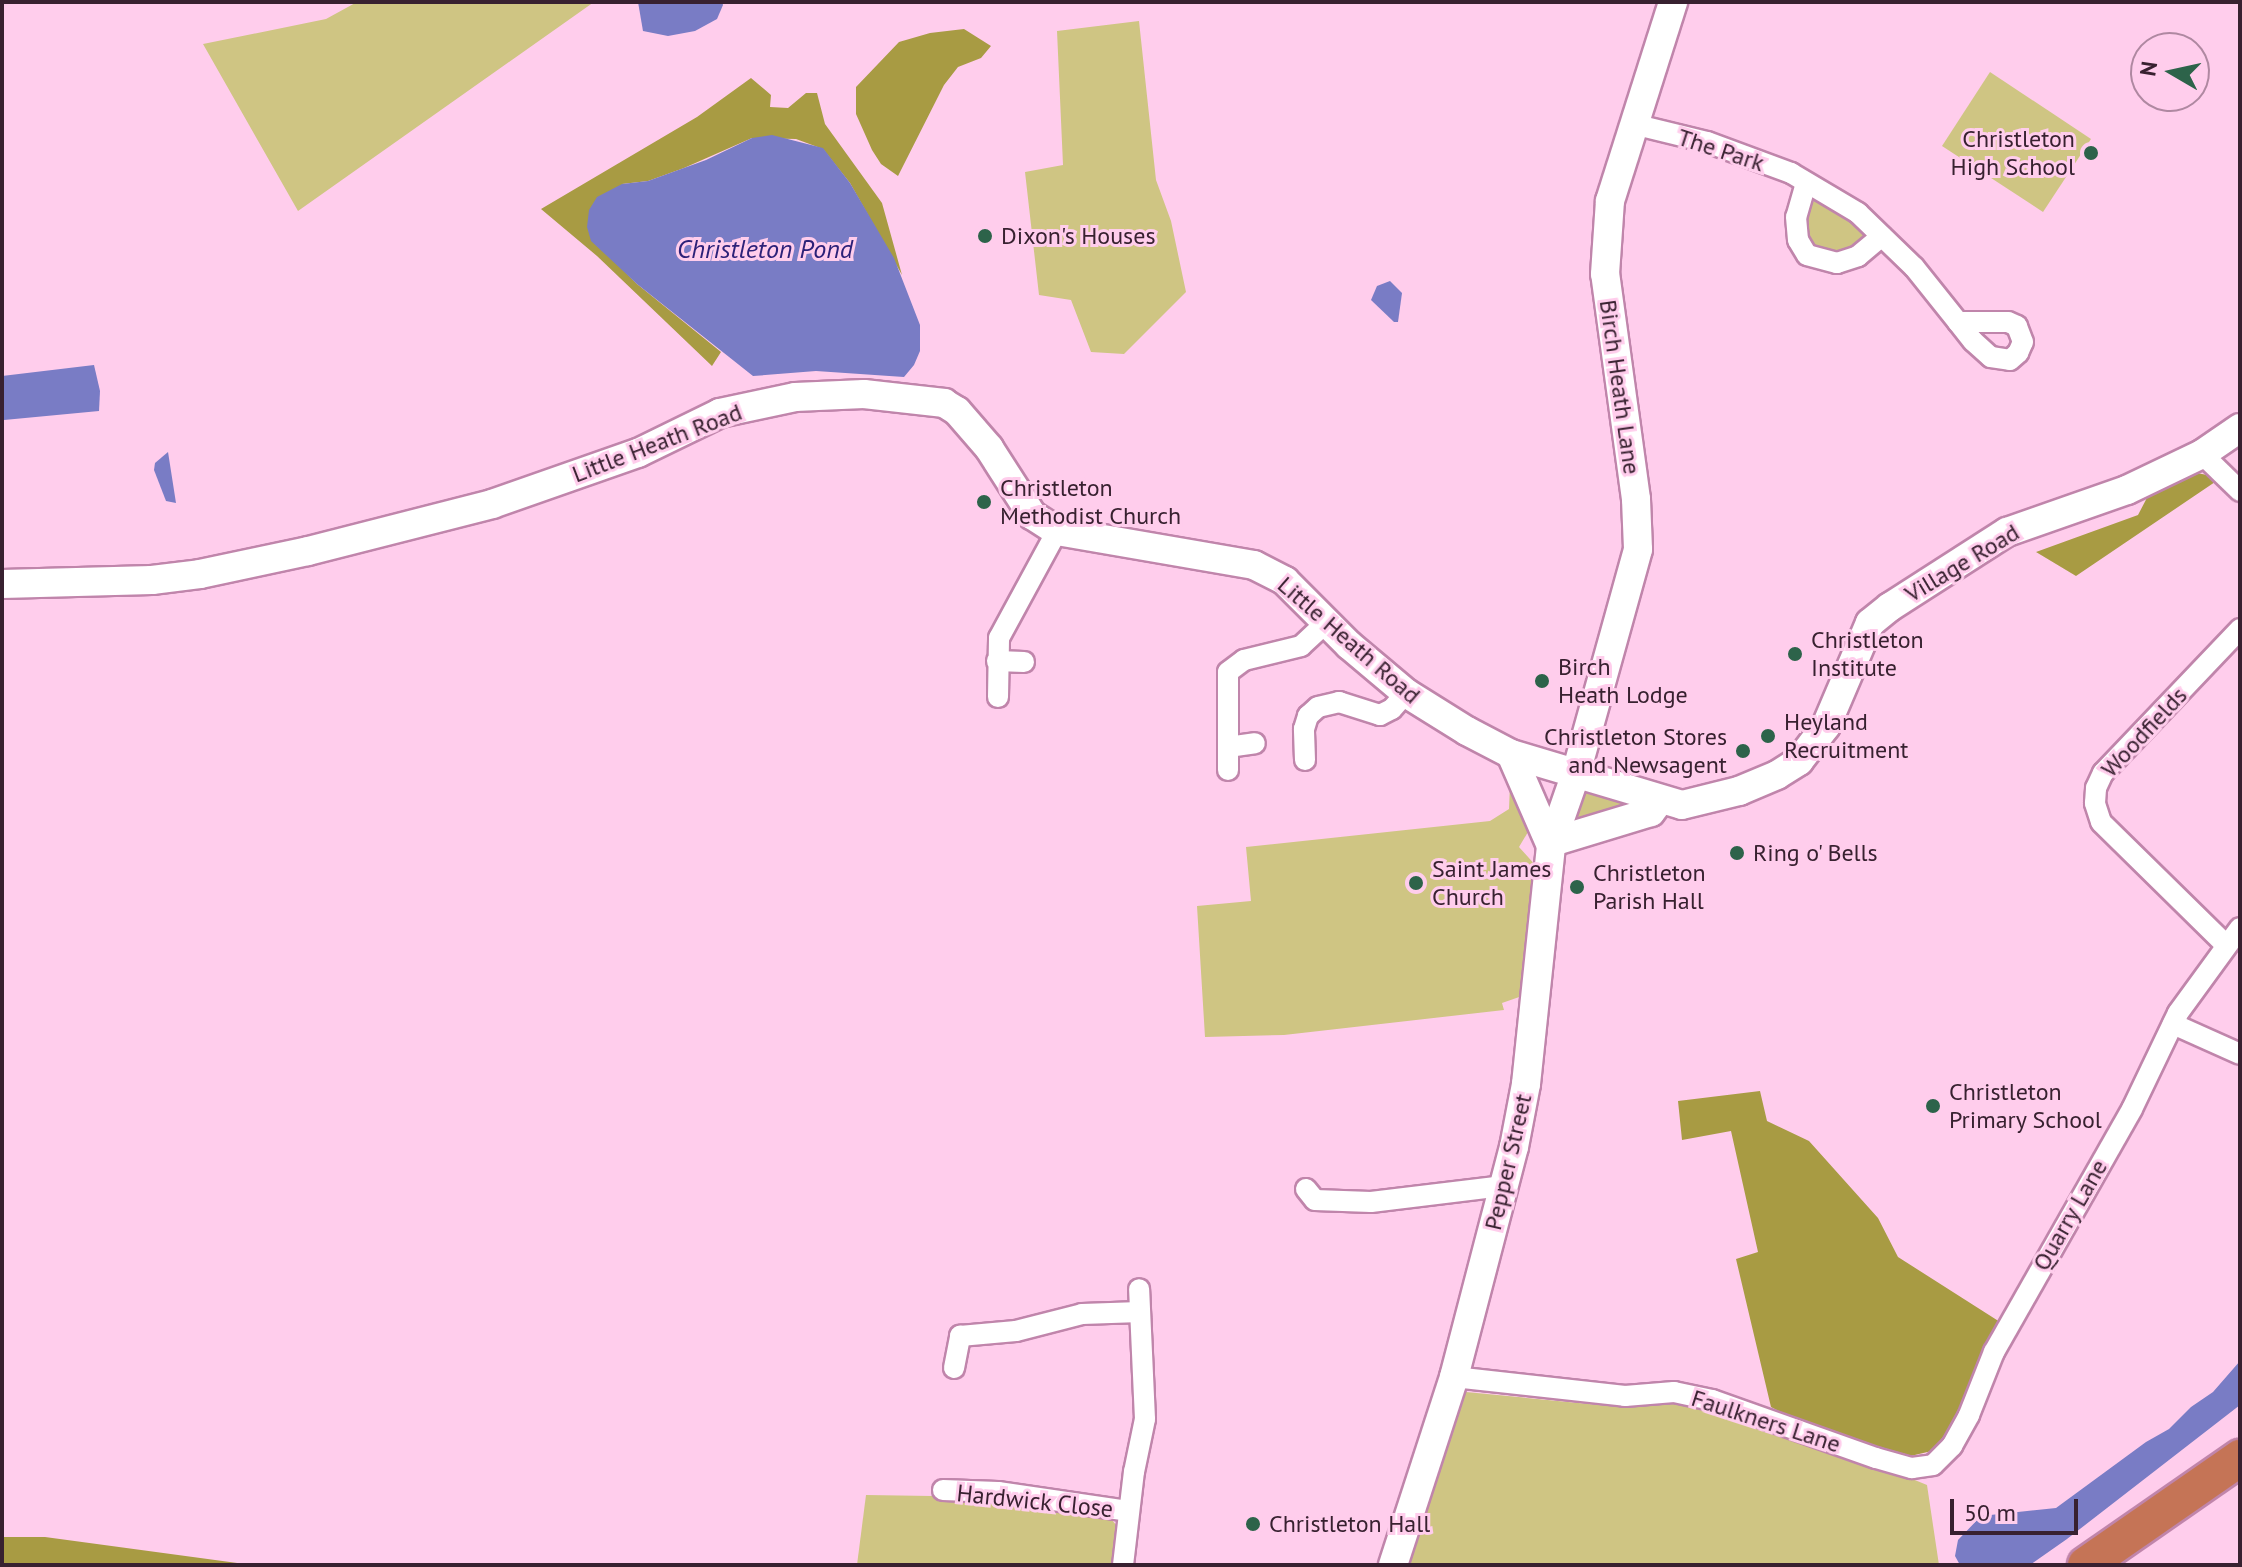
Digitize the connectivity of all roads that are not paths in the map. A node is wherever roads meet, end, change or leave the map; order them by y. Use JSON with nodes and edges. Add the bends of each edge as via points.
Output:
{"nodes":[{"id":1,"x":1673,"y":2,"type":"edge"},
{"id":2,"x":1633,"y":124,"type":"junction"},
{"id":3,"x":1806,"y":183,"type":"junction"},
{"id":4,"x":1882,"y":236,"type":"junction"},
{"id":5,"x":1958,"y":322,"type":"dead end"},
{"id":6,"x":2240,"y":428,"type":"edge"},
{"id":7,"x":2202,"y":454,"type":"junction"},
{"id":8,"x":2240,"y":491,"type":"edge"},
{"id":9,"x":1057,"y":531,"type":"junction"},
{"id":10,"x":2,"y":584,"type":"edge"},
{"id":11,"x":1326,"y":623,"type":"junction"},
{"id":12,"x":2240,"y":629,"type":"edge"},
{"id":13,"x":997,"y":661,"type":"junction"},
{"id":14,"x":1024,"y":662,"type":"dead end"},
{"id":15,"x":1406,"y":693,"type":"junction"},
{"id":16,"x":998,"y":697,"type":"dead end"},
{"id":17,"x":1255,"y":743,"type":"dead end"},
{"id":18,"x":1228,"y":747,"type":"junction"},
{"id":19,"x":1511,"y":754,"type":"junction"},
{"id":20,"x":1305,"y":760,"type":"dead end"},
{"id":21,"x":1228,"y":770,"type":"dead end"},
{"id":22,"x":1576,"y":773,"type":"junction"},
{"id":23,"x":1660,"y":800,"type":"junction"},
{"id":24,"x":1552,"y":844,"type":"junction"},
{"id":25,"x":2240,"y":928,"type":"edge"},
{"id":26,"x":2226,"y":945,"type":"junction"},
{"id":27,"x":2173,"y":1024,"type":"junction"},
{"id":28,"x":2240,"y":1054,"type":"edge"},
{"id":29,"x":1504,"y":1186,"type":"junction"},
{"id":30,"x":1306,"y":1189,"type":"dead end"},
{"id":31,"x":1139,"y":1289,"type":"dead end"},
{"id":32,"x":1140,"y":1312,"type":"junction"},
{"id":33,"x":954,"y":1368,"type":"dead end"},
{"id":34,"x":1454,"y":1377,"type":"junction"},
{"id":35,"x":2240,"y":1458,"type":"edge"},
{"id":36,"x":1933,"y":1465,"type":"joint"},
{"id":37,"x":943,"y":1490,"type":"dead end"},
{"id":38,"x":1128,"y":1511,"type":"junction"},
{"id":39,"x":1123,"y":1565,"type":"edge"},
{"id":40,"x":1393,"y":1565,"type":"edge"},
{"id":41,"x":2086,"y":1565,"type":"edge"}],
"edges":[{"from":1,"to":2,"type":"street","name":"Birch Heath Lane"},
{"from":2,"to":3,"type":"street","name":"The Park","via":[[1707,142]]},
{"from":2,"to":22,"type":"street","name":"Birch Heath Lane","via":[[1610,201],[1605,274],[1638,549]]},
{"from":3,"to":4,"type":"street","name":"The Park","via":[[1858,213]]},
{"from":3,"to":4,"type":"street","via":[[1796,217],[1798,240],[1807,255],[1837,263],[1858,256]]},
{"from":4,"to":5,"type":"street","name":"The Park"},
{"from":6,"to":7,"type":"street","name":"Village Road"},
{"from":7,"to":8,"type":"street"},
{"from":7,"to":23,"type":"street","name":"Village Road","via":[[2127,490],[2007,532],[1890,607],[1870,623],[1826,726],[1799,761],[1739,791],[1682,805]]},
{"from":9,"to":10,"type":"street","name":"Little Heath Road","via":[[1032,515],[989,448],[944,403],[864,394],[795,397],[720,413],[638,453],[492,504],[293,554],[152,580]]},
{"from":9,"to":11,"type":"street","name":"Little Heath Road","via":[[1254,565],[1285,581]]},
{"from":9,"to":13,"type":"street","via":[[1003,629]]},
{"from":11,"to":15,"type":"street","name":"Little Heath Road"},
{"from":11,"to":18,"type":"street","via":[[1301,646],[1244,660],[1228,672]]},
{"from":12,"to":26,"type":"street","name":"Woodfields","via":[[2103,773],[2095,803],[2101,822]]},
{"from":13,"to":14,"type":"street"},
{"from":13,"to":16,"type":"street"},
{"from":15,"to":19,"type":"street","name":"Little Heath Road"},
{"from":15,"to":20,"type":"street","via":[[1380,715],[1339,702],[1318,707],[1304,729]]},
{"from":17,"to":18,"type":"street"},
{"from":18,"to":21,"type":"street"},
{"from":19,"to":22,"type":"street","name":"Little Heath Road"},
{"from":19,"to":24,"type":"street","name":"Pepper Street"},
{"from":22,"to":23,"type":"street","name":"Village Road"},
{"from":22,"to":24,"type":"street","name":"Pepper Street"},
{"from":23,"to":24,"type":"street","via":[[1651,812]]},
{"from":24,"to":29,"type":"street","name":"Pepper Street","via":[[1526,1084]]},
{"from":25,"to":26,"type":"street","name":"Quarry Lane"},
{"from":26,"to":27,"type":"street","name":"Quarry Lane"},
{"from":27,"to":28,"type":"street"},
{"from":27,"to":36,"type":"street","name":"Quarry Lane","via":[[2132,1109],[1994,1352],[1969,1415],[1952,1446]]},
{"from":29,"to":30,"type":"street","via":[[1371,1202],[1315,1200]]},
{"from":29,"to":34,"type":"street","name":"Pepper Street"},
{"from":31,"to":32,"type":"street"},
{"from":32,"to":33,"type":"street","via":[[1082,1314],[1016,1331],[960,1336]]},
{"from":32,"to":38,"type":"street","via":[[1145,1419]]},
{"from":34,"to":36,"type":"street","name":"Faulkners Lane","via":[[1625,1396],[1674,1392],[1712,1400],[1876,1458],[1912,1468]]},
{"from":34,"to":40,"type":"street","name":"Pepper Street"},
{"from":35,"to":41,"type":"highway"},
{"from":37,"to":38,"type":"street","name":"Hardwick Close","via":[[998,1492]]},
{"from":38,"to":39,"type":"street"}]}
